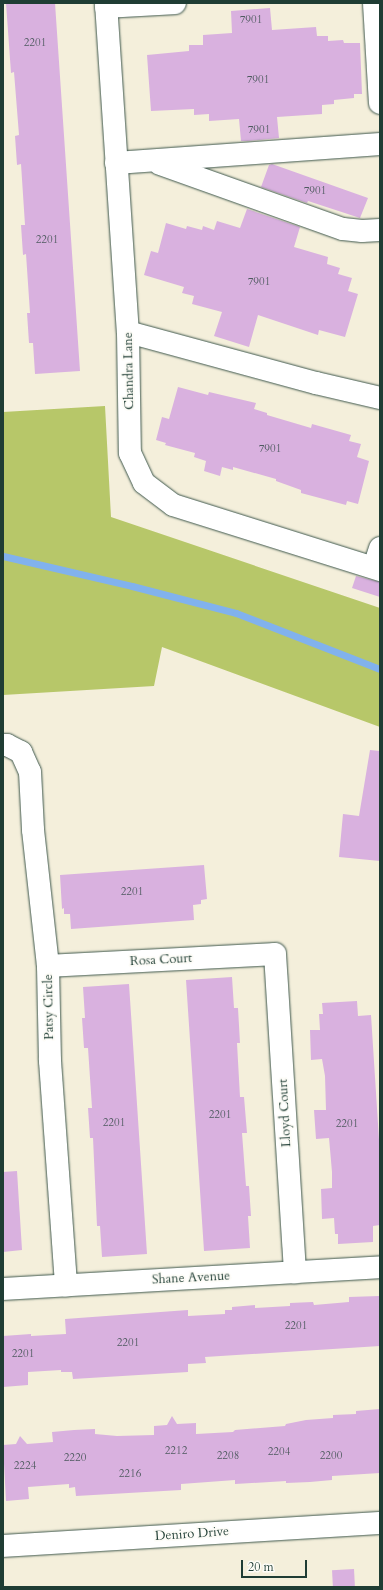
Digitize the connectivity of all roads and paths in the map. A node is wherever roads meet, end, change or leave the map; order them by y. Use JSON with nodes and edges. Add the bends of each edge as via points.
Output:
{"nodes":[{"id":1,"x":175,"y":3,"type":"edge"},
{"id":2,"x":374,"y":3,"type":"edge"},
{"id":3,"x":106,"y":5,"type":"edge"},
{"id":4,"x":380,"y":103,"type":"edge"},
{"id":5,"x":380,"y":144,"type":"edge"},
{"id":6,"x":151,"y":160,"type":"junction"},
{"id":7,"x":116,"y":163,"type":"junction"},
{"id":8,"x":380,"y":230,"type":"edge"},
{"id":9,"x":128,"y":332,"type":"junction"},
{"id":10,"x":380,"y":398,"type":"edge"},
{"id":11,"x":378,"y":562,"type":"edge"},
{"id":12,"x":3,"y":745,"type":"edge"},
{"id":13,"x":275,"y":954,"type":"joint"},
{"id":14,"x":48,"y":966,"type":"junction"},
{"id":15,"x":380,"y":1267,"type":"edge"},
{"id":16,"x":295,"y":1272,"type":"junction"},
{"id":17,"x":66,"y":1285,"type":"junction"},
{"id":18,"x":3,"y":1290,"type":"edge"},
{"id":19,"x":380,"y":1523,"type":"edge"},
{"id":20,"x":3,"y":1546,"type":"edge"}],
"edges":[{"from":1,"to":3,"type":"street"},
{"from":2,"to":4,"type":"street"},
{"from":3,"to":7,"type":"street","name":"Chandra Lane"},
{"from":5,"to":6,"type":"street"},
{"from":6,"to":7,"type":"street"},
{"from":6,"to":8,"type":"street","via":[[343,229]]},
{"from":7,"to":9,"type":"street","name":"Chandra Lane"},
{"from":9,"to":10,"type":"street"},
{"from":9,"to":11,"type":"street","name":"Chandra Lane","via":[[130,453],[144,483],[173,505]]},
{"from":12,"to":14,"type":"street","name":"Patsy Circle","via":[[21,752],[30,772],[33,830]]},
{"from":13,"to":14,"type":"street","name":"Rosa Court"},
{"from":13,"to":16,"type":"street","name":"Lloyd Court"},
{"from":14,"to":17,"type":"street","name":"Patsy Circle","via":[[50,1061]]},
{"from":15,"to":16,"type":"street","name":"Shane Avenue"},
{"from":16,"to":17,"type":"street","name":"Shane Avenue"},
{"from":17,"to":18,"type":"street","name":"Shane Avenue"},
{"from":19,"to":20,"type":"street","name":"Deniro Drive"}]}
